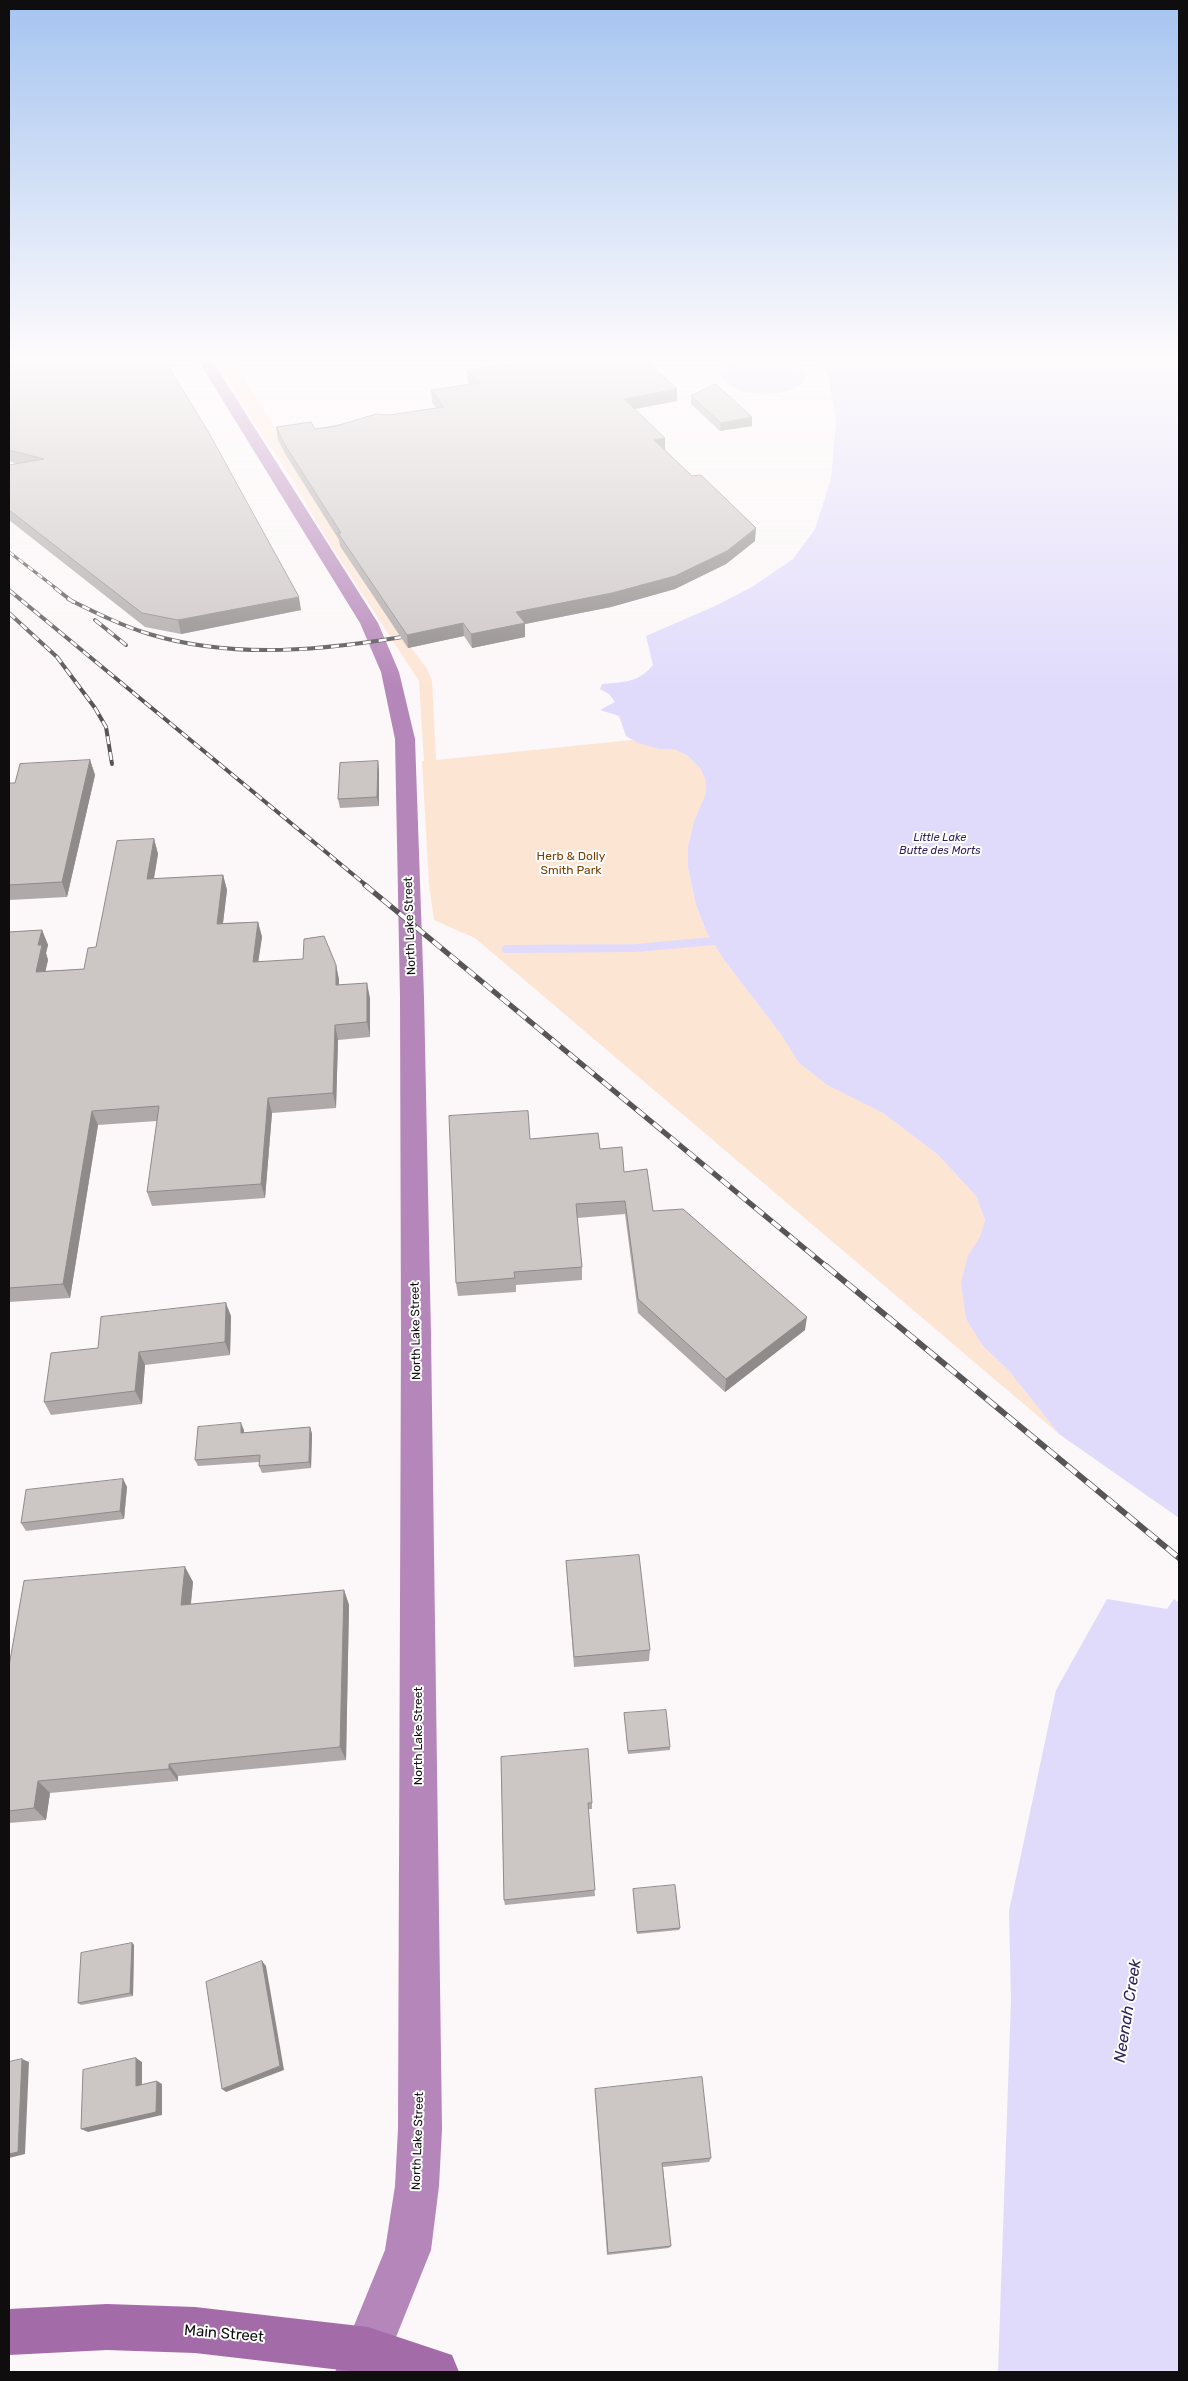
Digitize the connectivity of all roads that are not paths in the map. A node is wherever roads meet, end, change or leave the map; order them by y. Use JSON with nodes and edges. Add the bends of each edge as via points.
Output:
{"nodes":[{"id":1,"x":272,"y":468,"type":"edge"},
{"id":2,"x":9,"y":2332,"type":"edge"},
{"id":3,"x":363,"y":2361,"type":"edge"},
{"id":4,"x":435,"y":2372,"type":"edge"}],
"edges":[{"from":1,"to":3,"type":"main road","name":"North Lake Street","via":[[369,623],[390,672],[405,739],[416,1346],[420,2129],[417,2186],[408,2250]]},
{"from":2,"to":3,"type":"main road","name":"Main Street","via":[[106,2327],[195,2330]]},
{"from":3,"to":4,"type":"main road","name":"Main Street"}]}
